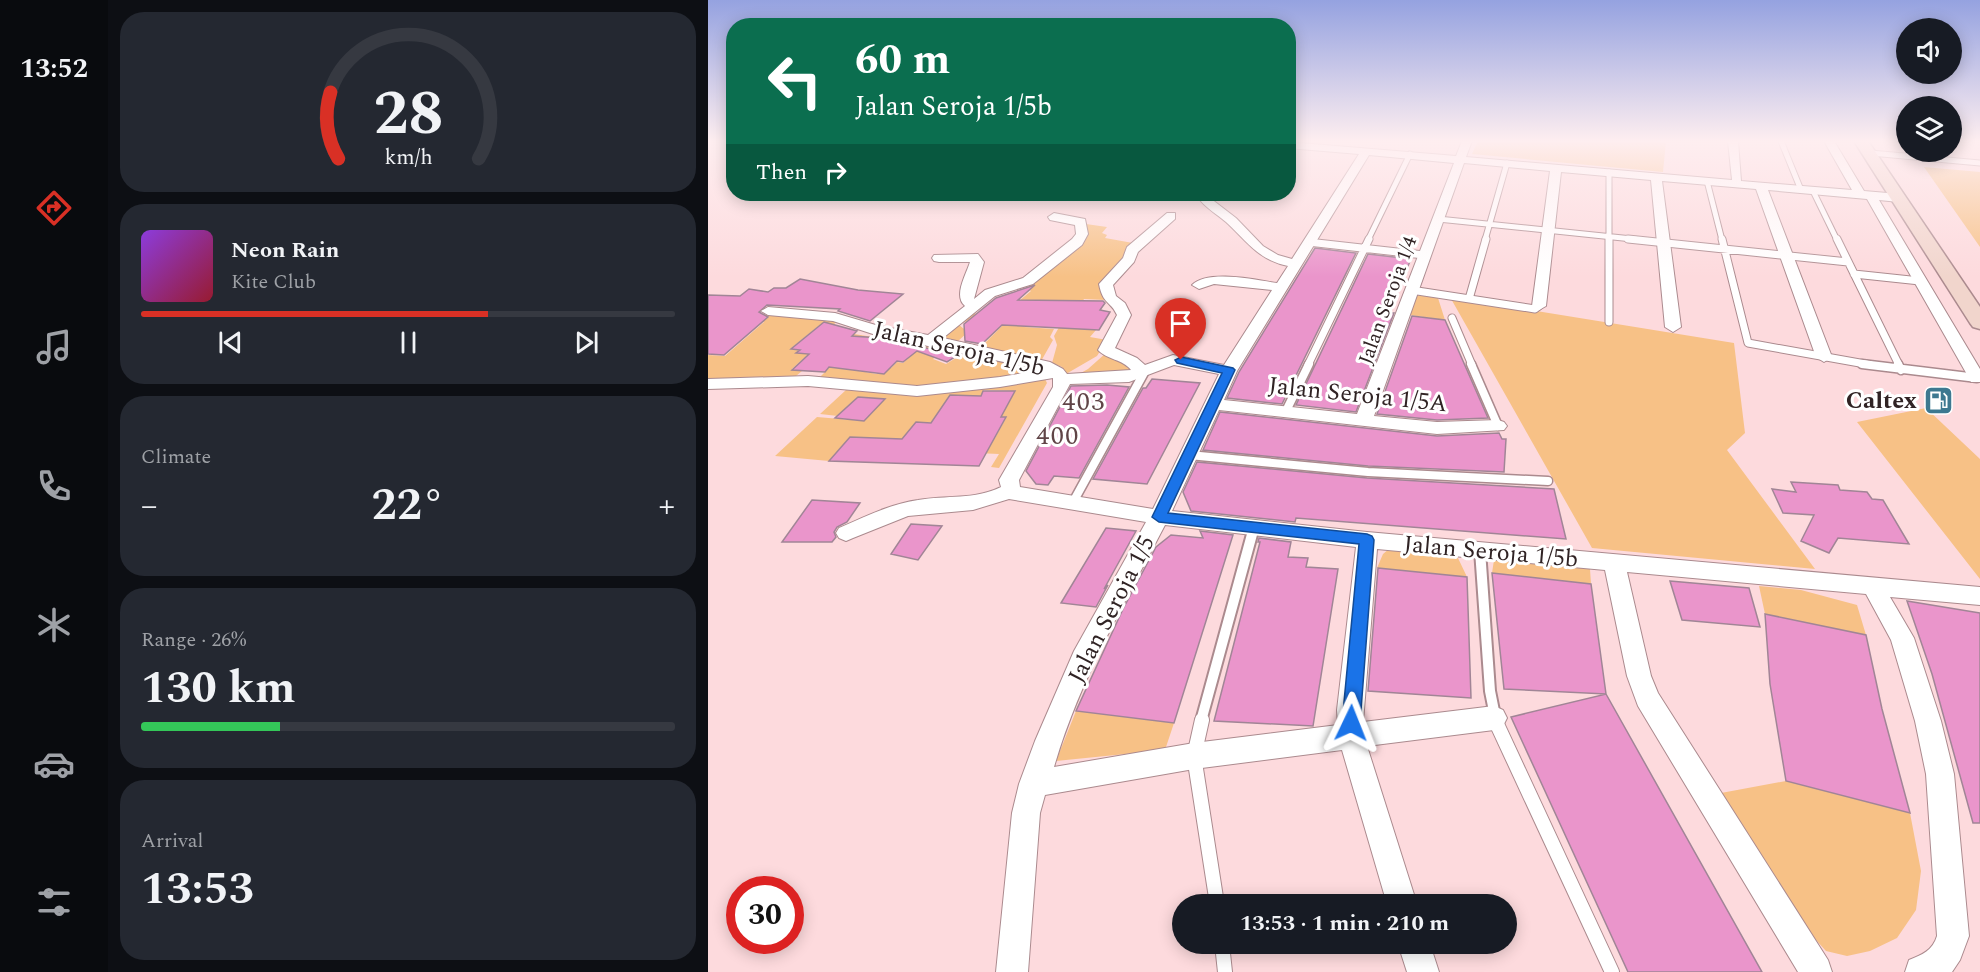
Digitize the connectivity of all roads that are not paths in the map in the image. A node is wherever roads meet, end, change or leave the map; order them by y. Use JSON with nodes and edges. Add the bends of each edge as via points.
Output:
{"nodes":[{"id":1,"x":1343,"y":186,"type":"edge"},
{"id":2,"x":1394,"y":186,"type":"edge"},
{"id":3,"x":1450,"y":186,"type":"edge"},
{"id":4,"x":1501,"y":186,"type":"edge"},
{"id":5,"x":1554,"y":186,"type":"edge"},
{"id":6,"x":1609,"y":186,"type":"edge"},
{"id":7,"x":1657,"y":186,"type":"edge"},
{"id":8,"x":1708,"y":186,"type":"edge"},
{"id":9,"x":1761,"y":186,"type":"edge"},
{"id":10,"x":1765,"y":186,"type":"edge"},
{"id":11,"x":1805,"y":186,"type":"edge"},
{"id":12,"x":1859,"y":186,"type":"edge"},
{"id":13,"x":1891,"y":186,"type":"edge"},
{"id":14,"x":1807,"y":190,"type":"junction"},
{"id":15,"x":1865,"y":195,"type":"junction"},
{"id":16,"x":1899,"y":198,"type":"junction"},
{"id":17,"x":1207,"y":201,"type":"edge"},
{"id":18,"x":1054,"y":216,"type":"dead end"},
{"id":19,"x":1171,"y":216,"type":"dead end"},
{"id":20,"x":1438,"y":219,"type":"junction"},
{"id":21,"x":1492,"y":224,"type":"junction"},
{"id":22,"x":1549,"y":231,"type":"junction"},
{"id":23,"x":1609,"y":237,"type":"junction"},
{"id":24,"x":1308,"y":242,"type":"junction"},
{"id":25,"x":1663,"y":243,"type":"junction"},
{"id":26,"x":1364,"y":248,"type":"junction"},
{"id":27,"x":1724,"y":249,"type":"junction"},
{"id":28,"x":1424,"y":255,"type":"junction"},
{"id":29,"x":1786,"y":256,"type":"junction"},
{"id":30,"x":939,"y":258,"type":"dead end"},
{"id":31,"x":1848,"y":262,"type":"junction"},
{"id":32,"x":1294,"y":263,"type":"junction"},
{"id":33,"x":1854,"y":274,"type":"junction"},
{"id":34,"x":1920,"y":281,"type":"junction"},
{"id":35,"x":1199,"y":285,"type":"dead end"},
{"id":36,"x":1279,"y":287,"type":"junction"},
{"id":37,"x":1411,"y":290,"type":"junction"},
{"id":38,"x":1469,"y":299,"type":"junction"},
{"id":39,"x":975,"y":305,"type":"junction"},
{"id":40,"x":1539,"y":306,"type":"joint"},
{"id":41,"x":768,"y":311,"type":"dead end"},
{"id":42,"x":1452,"y":318,"type":"dead end"},
{"id":43,"x":1609,"y":322,"type":"dead end"},
{"id":44,"x":1980,"y":323,"type":"edge"},
{"id":45,"x":1673,"y":327,"type":"dead end"},
{"id":46,"x":931,"y":340,"type":"junction"},
{"id":47,"x":1824,"y":357,"type":"junction"},
{"id":48,"x":1229,"y":370,"type":"junction"},
{"id":49,"x":1902,"y":370,"type":"junction"},
{"id":50,"x":1142,"y":372,"type":"junction"},
{"id":51,"x":1060,"y":375,"type":"junction"},
{"id":52,"x":1977,"y":378,"type":"joint"},
{"id":53,"x":708,"y":384,"type":"edge"},
{"id":54,"x":1213,"y":404,"type":"junction"},
{"id":55,"x":1286,"y":411,"type":"junction"},
{"id":56,"x":1363,"y":420,"type":"junction"},
{"id":57,"x":1498,"y":426,"type":"joint"},
{"id":58,"x":1189,"y":455,"type":"junction"},
{"id":59,"x":1548,"y":481,"type":"dead end"},
{"id":60,"x":1011,"y":490,"type":"junction"},
{"id":61,"x":1072,"y":504,"type":"junction"},
{"id":62,"x":1159,"y":517,"type":"junction"},
{"id":63,"x":1254,"y":527,"type":"junction"},
{"id":64,"x":846,"y":533,"type":"dead end"},
{"id":65,"x":1367,"y":540,"type":"junction"},
{"id":66,"x":1480,"y":550,"type":"junction"},
{"id":67,"x":1614,"y":562,"type":"junction"},
{"id":68,"x":1872,"y":585,"type":"junction"},
{"id":69,"x":1980,"y":596,"type":"edge"},
{"id":70,"x":1494,"y":718,"type":"junction"},
{"id":71,"x":1351,"y":737,"type":"junction"},
{"id":72,"x":1194,"y":756,"type":"junction"},
{"id":73,"x":1033,"y":784,"type":"junction"},
{"id":74,"x":1215,"y":894,"type":"edge"},
{"id":75,"x":1399,"y":894,"type":"edge"},
{"id":76,"x":1223,"y":954,"type":"edge"},
{"id":77,"x":1417,"y":954,"type":"edge"},
{"id":78,"x":1012,"y":972,"type":"edge"},
{"id":79,"x":1226,"y":972,"type":"edge"},
{"id":80,"x":1423,"y":972,"type":"edge"},
{"id":81,"x":1612,"y":972,"type":"edge"},
{"id":82,"x":1816,"y":972,"type":"edge"},
{"id":83,"x":1921,"y":972,"type":"edge"}],
"edges":[{"from":1,"to":24,"type":"street","name":"Jalan Seroja 1/5"},
{"from":2,"to":26,"type":"lane"},
{"from":3,"to":20,"type":"street","name":"Jalan Seroja 1/4"},
{"from":4,"to":21,"type":"lane"},
{"from":5,"to":22,"type":"street"},
{"from":6,"to":23,"type":"lane"},
{"from":7,"to":25,"type":"street"},
{"from":8,"to":27,"type":"lane"},
{"from":9,"to":29,"type":"street"},
{"from":10,"to":14,"type":"street"},
{"from":11,"to":14,"type":"lane"},
{"from":12,"to":15,"type":"street"},
{"from":13,"to":16,"type":"main road"},
{"from":14,"to":15,"type":"street"},
{"from":14,"to":31,"type":"lane"},
{"from":15,"to":16,"type":"street"},
{"from":15,"to":34,"type":"street"},
{"from":16,"to":44,"type":"main road"},
{"from":17,"to":32,"type":"street","via":[[1232,220],[1262,252]]},
{"from":18,"to":39,"type":"street","via":[[1079,220],[1081,238],[1028,281],[997,290]]},
{"from":19,"to":50,"type":"street","via":[[1132,250],[1129,259],[1106,284],[1109,298],[1124,315],[1106,350],[1134,361]]},
{"from":20,"to":21,"type":"lane"},
{"from":20,"to":28,"type":"street","name":"Jalan Seroja 1/4"},
{"from":21,"to":22,"type":"lane"},
{"from":21,"to":38,"type":"lane"},
{"from":22,"to":23,"type":"lane"},
{"from":22,"to":40,"type":"street"},
{"from":23,"to":25,"type":"lane"},
{"from":23,"to":43,"type":"lane"},
{"from":24,"to":26,"type":"lane"},
{"from":24,"to":32,"type":"street","name":"Jalan Seroja 1/5"},
{"from":25,"to":27,"type":"lane"},
{"from":25,"to":45,"type":"street"},
{"from":26,"to":28,"type":"lane"},
{"from":26,"to":55,"type":"lane"},
{"from":27,"to":29,"type":"lane"},
{"from":27,"to":47,"type":"lane","via":[[1748,343]]},
{"from":28,"to":37,"type":"street","name":"Jalan Seroja 1/4"},
{"from":29,"to":31,"type":"lane"},
{"from":29,"to":47,"type":"street"},
{"from":30,"to":39,"type":"street","via":[[974,257],[977,262],[966,295],[967,301]]},
{"from":31,"to":33,"type":"lane"},
{"from":32,"to":36,"type":"street","name":"Jalan Seroja 1/5"},
{"from":33,"to":34,"type":"lane"},
{"from":33,"to":49,"type":"lane"},
{"from":34,"to":52,"type":"street"},
{"from":35,"to":36,"type":"street","via":[[1213,280]]},
{"from":36,"to":48,"type":"street","name":"Jalan Seroja 1/5"},
{"from":37,"to":38,"type":"lane"},
{"from":37,"to":56,"type":"street","name":"Jalan Seroja 1/4"},
{"from":38,"to":40,"type":"lane","via":[[1535,309]]},
{"from":39,"to":46,"type":"street"},
{"from":41,"to":46,"type":"street","name":"Jalan Seroja 1/5b","via":[[835,317],[876,330]]},
{"from":42,"to":57,"type":"lane"},
{"from":46,"to":51,"type":"street","name":"Jalan Seroja 1/5b","via":[[1044,365]]},
{"from":47,"to":49,"type":"lane"},
{"from":48,"to":50,"type":"street","via":[[1173,360]]},
{"from":48,"to":54,"type":"street","name":"Jalan Seroja 1/5"},
{"from":49,"to":52,"type":"lane"},
{"from":50,"to":51,"type":"street","via":[[1118,378]]},
{"from":50,"to":61,"type":"lane"},
{"from":51,"to":53,"type":"street","via":[[916,391],[795,381]]},
{"from":51,"to":60,"type":"street","name":"Jalan Seroja 1/5b","via":[[1061,387],[1010,480]]},
{"from":54,"to":55,"type":"street","name":"Jalan Seroja 1/5A"},
{"from":54,"to":58,"type":"street","name":"Jalan Seroja 1/5"},
{"from":55,"to":56,"type":"street","name":"Jalan Seroja 1/5A"},
{"from":56,"to":57,"type":"street","name":"Jalan Seroja 1/5A","via":[[1437,428]]},
{"from":58,"to":59,"type":"lane","via":[[1368,472]]},
{"from":58,"to":62,"type":"street","name":"Jalan Seroja 1/5"},
{"from":60,"to":61,"type":"street","name":"Jalan Seroja 1/5b","via":[[1017,495]]},
{"from":60,"to":64,"type":"street","via":[[997,499],[907,509]]},
{"from":61,"to":62,"type":"street","name":"Jalan Seroja 1/5b"},
{"from":62,"to":63,"type":"street","name":"Jalan Seroja 1/5b"},
{"from":62,"to":73,"type":"street","name":"Jalan Seroja 1/5","via":[[1083,658]]},
{"from":63,"to":65,"type":"street","name":"Jalan Seroja 1/5b"},
{"from":63,"to":72,"type":"lane"},
{"from":65,"to":66,"type":"street","name":"Jalan Seroja 1/5b"},
{"from":65,"to":71,"type":"street","via":[[1350,710]]},
{"from":66,"to":67,"type":"street","name":"Jalan Seroja 1/5b"},
{"from":66,"to":70,"type":"lane"},
{"from":67,"to":68,"type":"street","name":"Jalan Seroja 1/5b"},
{"from":67,"to":82,"type":"street","via":[[1647,698]]},
{"from":68,"to":69,"type":"street","name":"Jalan Seroja 1/5b"},
{"from":68,"to":83,"type":"street","via":[[1910,660],[1940,774],[1953,936],[1950,951],[1936,966]]},
{"from":70,"to":71,"type":"street"},
{"from":70,"to":81,"type":"lane"},
{"from":71,"to":72,"type":"street"},
{"from":71,"to":75,"type":"street"},
{"from":72,"to":73,"type":"street"},
{"from":72,"to":74,"type":"lane"},
{"from":73,"to":78,"type":"street","name":"Jalan Seroja 1/5","via":[[1023,833]]},
{"from":76,"to":79,"type":"lane"},
{"from":77,"to":80,"type":"street"}]}
